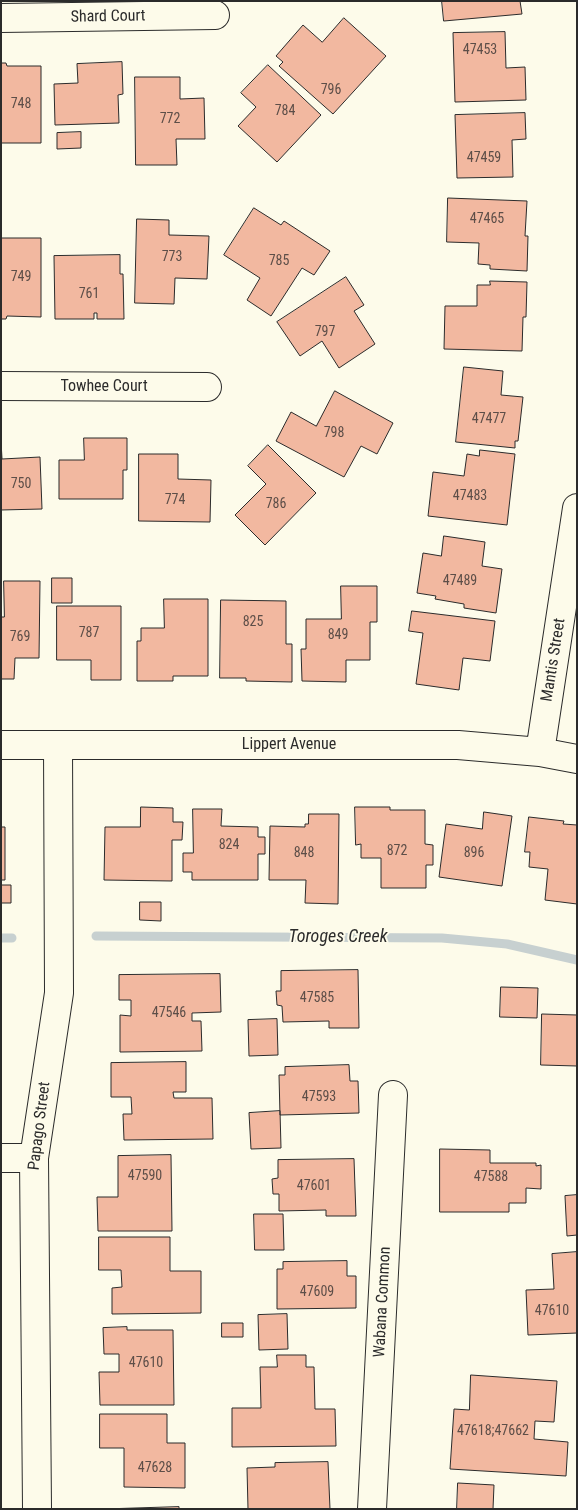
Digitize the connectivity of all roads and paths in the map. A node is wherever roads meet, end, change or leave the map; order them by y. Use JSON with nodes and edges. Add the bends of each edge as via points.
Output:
{"nodes":[{"id":1,"x":214,"y":15,"type":"dead end"},
{"id":2,"x":1,"y":18,"type":"edge"},
{"id":3,"x":1,"y":386,"type":"edge"},
{"id":4,"x":207,"y":388,"type":"dead end"},
{"id":5,"x":577,"y":508,"type":"edge"},
{"id":6,"x":1,"y":745,"type":"edge"},
{"id":7,"x":58,"y":745,"type":"junction"},
{"id":8,"x":540,"y":752,"type":"junction"},
{"id":9,"x":577,"y":759,"type":"edge"},
{"id":10,"x":393,"y":1094,"type":"dead end"},
{"id":11,"x":1,"y":1158,"type":"edge"},
{"id":12,"x":34,"y":1158,"type":"junction"},
{"id":13,"x":37,"y":1509,"type":"edge"},
{"id":14,"x":372,"y":1509,"type":"edge"}],
"edges":[{"from":1,"to":2,"type":"street","name":"Shard Court"},
{"from":3,"to":4,"type":"street","name":"Towhee Court"},
{"from":5,"to":8,"type":"street","name":"Mantis Street"},
{"from":6,"to":7,"type":"street","name":"Lippert Avenue"},
{"from":7,"to":8,"type":"street","name":"Lippert Avenue","via":[[458,745]]},
{"from":7,"to":12,"type":"street","name":"Papago Street","via":[[58,993]]},
{"from":8,"to":9,"type":"street","name":"Lippert Avenue"},
{"from":10,"to":14,"type":"street","name":"Wabana Common"},
{"from":11,"to":12,"type":"street"},
{"from":12,"to":13,"type":"street","name":"Papago Street"}]}
